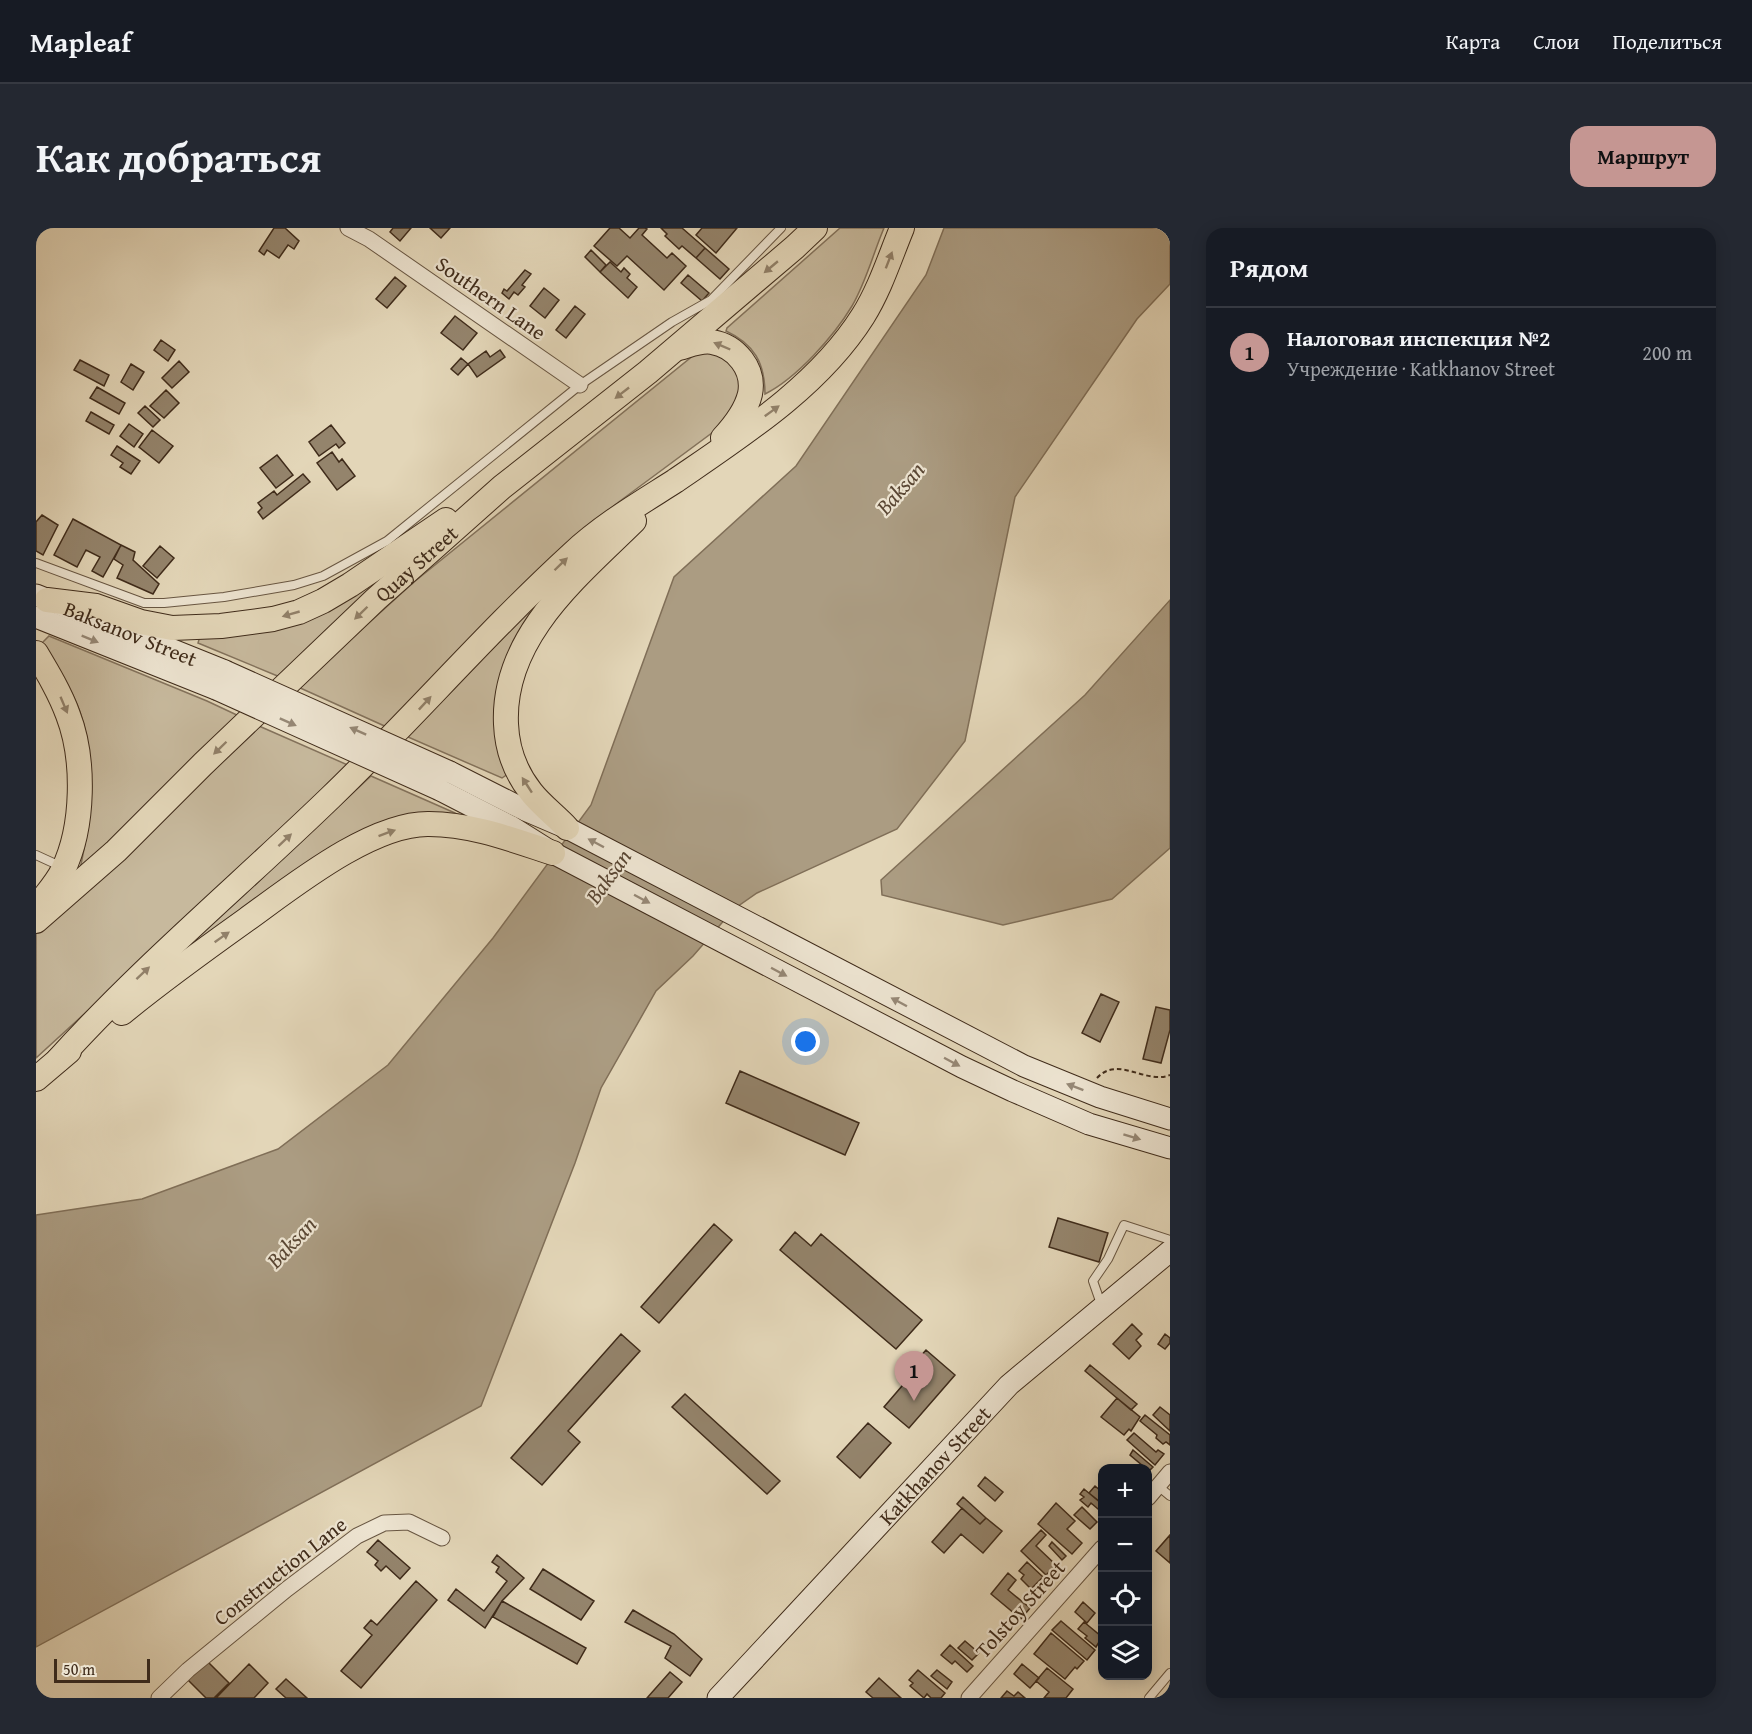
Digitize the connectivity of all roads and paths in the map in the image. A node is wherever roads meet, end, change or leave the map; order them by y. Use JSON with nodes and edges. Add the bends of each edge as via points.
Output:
{"nodes":[{"id":1,"x":348,"y":228,"type":"edge"},
{"id":2,"x":781,"y":228,"type":"edge"},
{"id":3,"x":814,"y":228,"type":"edge"},
{"id":4,"x":902,"y":228,"type":"edge"},
{"id":5,"x":374,"y":233,"type":"edge"},
{"id":6,"x":674,"y":350,"type":"junction"},
{"id":7,"x":580,"y":385,"type":"junction"},
{"id":8,"x":704,"y":460,"type":"junction"},
{"id":9,"x":673,"y":482,"type":"junction"},
{"id":10,"x":502,"y":487,"type":"junction"},
{"id":11,"x":36,"y":563,"type":"edge"},
{"id":12,"x":40,"y":604,"type":"edge"},
{"id":13,"x":36,"y":653,"type":"edge"},
{"id":14,"x":445,"y":781,"type":"junction"},
{"id":15,"x":567,"y":828,"type":"junction"},
{"id":16,"x":553,"y":853,"type":"junction"},
{"id":17,"x":36,"y":855,"type":"edge"},
{"id":18,"x":64,"y":868,"type":"junction"},
{"id":19,"x":36,"y":907,"type":"edge"},
{"id":20,"x":36,"y":921,"type":"edge"},
{"id":21,"x":58,"y":1059,"type":"junction"},
{"id":22,"x":1170,"y":1075,"type":"edge"},
{"id":23,"x":36,"y":1079,"type":"edge"},
{"id":24,"x":1094,"y":1081,"type":"dead end"},
{"id":25,"x":1170,"y":1119,"type":"edge"},
{"id":26,"x":1170,"y":1148,"type":"edge"},
{"id":27,"x":1170,"y":1240,"type":"edge"},
{"id":28,"x":1170,"y":1251,"type":"edge"},
{"id":29,"x":1103,"y":1307,"type":"junction"},
{"id":30,"x":1170,"y":1472,"type":"edge"},
{"id":31,"x":1158,"y":1485,"type":"junction"},
{"id":32,"x":1152,"y":1493,"type":"edge"},
{"id":33,"x":1170,"y":1496,"type":"edge"},
{"id":34,"x":442,"y":1538,"type":"dead end"},
{"id":35,"x":1098,"y":1553,"type":"edge"},
{"id":36,"x":1170,"y":1673,"type":"edge"},
{"id":37,"x":162,"y":1697,"type":"edge"},
{"id":38,"x":718,"y":1698,"type":"edge"},
{"id":39,"x":969,"y":1698,"type":"edge"},
{"id":40,"x":1149,"y":1698,"type":"edge"}],
"edges":[{"from":1,"to":5,"type":"street","name":"Southern Lane"},
{"from":2,"to":7,"type":"lane","via":[[711,300]]},
{"from":3,"to":6,"type":"main road","name":"Quay Street","one_way":true},
{"from":8,"to":4,"type":"main road","one_way":true,"via":[[779,407],[843,345],[865,314]]},
{"from":5,"to":7,"type":"street","name":"Southern Lane"},
{"from":8,"to":6,"type":"main road","one_way":true,"via":[[746,408],[750,377],[745,364],[725,346],[696,343]]},
{"from":6,"to":10,"type":"main road","name":"Quay Street","one_way":true},
{"from":7,"to":11,"type":"lane","via":[[387,541],[314,579],[224,597],[144,603]]},
{"from":8,"to":9,"type":"main road"},
{"from":15,"to":9,"type":"main road","one_way":true,"via":[[531,792],[511,754],[506,713],[515,663],[555,602]]},
{"from":21,"to":9,"type":"main road","one_way":true,"via":[[103,1010],[331,797],[574,552],[616,517]]},
{"from":10,"to":12,"type":"main road","one_way":true,"via":[[454,514],[323,601],[273,619],[172,628],[96,606]]},
{"from":10,"to":20,"type":"main road","name":"Quay Street","one_way":true,"via":[[376,599],[116,851]]},
{"from":12,"to":14,"type":"main road","name":"Baksanov Street","bridge":true},
{"from":13,"to":18,"type":"main road","one_way":true,"via":[[59,693],[77,749],[78,813]]},
{"from":14,"to":15,"type":"main road"},
{"from":14,"to":16,"type":"main road"},
{"from":25,"to":15,"type":"main road","one_way":true,"via":[[1100,1097],[1024,1066]]},
{"from":21,"to":16,"type":"main road","one_way":true,"via":[[287,891],[375,837],[402,827],[456,826]]},
{"from":16,"to":26,"type":"main road","one_way":true,"via":[[962,1067],[1089,1124]]},
{"from":17,"to":18,"type":"lane"},
{"from":18,"to":19,"type":"main road"},
{"from":21,"to":23,"type":"main road"},
{"from":22,"to":24,"type":"path","via":[[1161,1078],[1119,1068],[1100,1074]]},
{"from":27,"to":29,"type":"lane","via":[[1124,1225],[1093,1281]]},
{"from":28,"to":29,"type":"main road","name":"Katkhanov Street"},
{"from":29,"to":38,"type":"main road","name":"Katkhanov Street","via":[[1009,1385]]},
{"from":30,"to":31,"type":"street"},
{"from":31,"to":32,"type":"street"},
{"from":31,"to":33,"type":"lane"},
{"from":34,"to":37,"type":"street","name":"Construction Lane","via":[[409,1522],[384,1523],[357,1536],[286,1589],[188,1670]]},
{"from":35,"to":39,"type":"street","name":"Tolstoy Street"},
{"from":36,"to":40,"type":"lane"}]}
